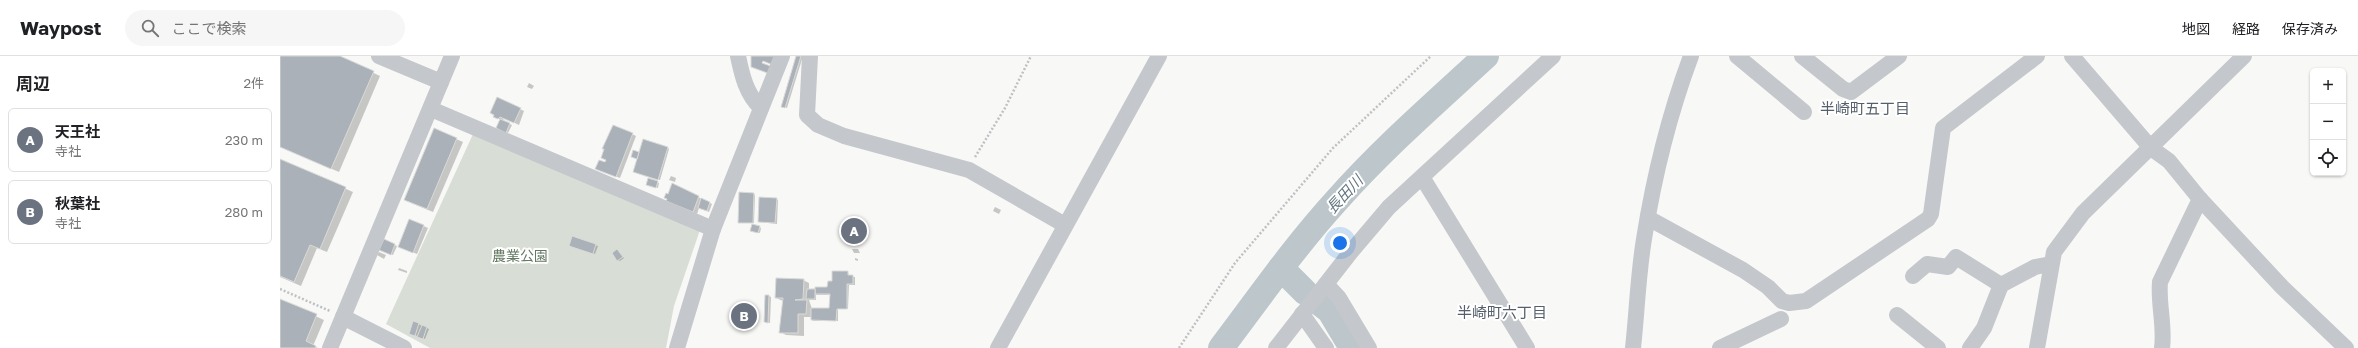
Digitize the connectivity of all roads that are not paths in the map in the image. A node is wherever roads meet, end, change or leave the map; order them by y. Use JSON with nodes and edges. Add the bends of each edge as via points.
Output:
{"nodes":[{"id":1,"x":379,"y":56,"type":"edge"},
{"id":2,"x":452,"y":56,"type":"edge"},
{"id":3,"x":738,"y":56,"type":"edge"},
{"id":4,"x":782,"y":56,"type":"edge"},
{"id":5,"x":810,"y":56,"type":"edge"},
{"id":6,"x":1159,"y":56,"type":"edge"},
{"id":7,"x":1552,"y":56,"type":"edge"},
{"id":8,"x":1691,"y":56,"type":"edge"},
{"id":9,"x":1737,"y":56,"type":"edge"},
{"id":10,"x":1802,"y":56,"type":"edge"},
{"id":11,"x":1899,"y":56,"type":"edge"},
{"id":12,"x":2037,"y":56,"type":"edge"},
{"id":13,"x":2072,"y":56,"type":"edge"},
{"id":14,"x":2244,"y":56,"type":"edge"},
{"id":15,"x":441,"y":82,"type":"junction"},
{"id":16,"x":761,"y":108,"type":"junction"},
{"id":17,"x":431,"y":109,"type":"junction"},
{"id":18,"x":1804,"y":112,"type":"dead end"},
{"id":19,"x":2151,"y":148,"type":"junction"},
{"id":20,"x":1422,"y":177,"type":"junction"},
{"id":21,"x":2200,"y":199,"type":"junction"},
{"id":22,"x":1648,"y":218,"type":"junction"},
{"id":23,"x":1065,"y":225,"type":"junction"},
{"id":24,"x":713,"y":229,"type":"junction"},
{"id":25,"x":2051,"y":264,"type":"junction"},
{"id":26,"x":1913,"y":276,"type":"dead end"},
{"id":27,"x":1326,"y":284,"type":"junction"},
{"id":28,"x":2001,"y":285,"type":"junction"},
{"id":29,"x":1302,"y":314,"type":"junction"},
{"id":30,"x":1897,"y":314,"type":"dead end"},
{"id":31,"x":343,"y":317,"type":"junction"},
{"id":32,"x":1781,"y":319,"type":"dead end"},
{"id":33,"x":330,"y":348,"type":"edge"},
{"id":34,"x":404,"y":348,"type":"edge"},
{"id":35,"x":677,"y":348,"type":"edge"},
{"id":36,"x":998,"y":348,"type":"edge"},
{"id":37,"x":1276,"y":348,"type":"edge"},
{"id":38,"x":1326,"y":348,"type":"edge"},
{"id":39,"x":1369,"y":348,"type":"edge"},
{"id":40,"x":1527,"y":348,"type":"edge"},
{"id":41,"x":1633,"y":348,"type":"edge"},
{"id":42,"x":1720,"y":348,"type":"edge"},
{"id":43,"x":1938,"y":348,"type":"edge"},
{"id":44,"x":1970,"y":348,"type":"edge"},
{"id":45,"x":2037,"y":348,"type":"edge"},
{"id":46,"x":2162,"y":348,"type":"edge"},
{"id":47,"x":2346,"y":348,"type":"edge"}],
"edges":[{"from":1,"to":15,"type":"street"},
{"from":2,"to":15,"type":"street"},
{"from":3,"to":16,"type":"street","via":[[748,90]]},
{"from":4,"to":16,"type":"street"},
{"from":5,"to":23,"type":"street","via":[[807,115],[818,124],[844,136],[969,170]]},
{"from":6,"to":23,"type":"street"},
{"from":7,"to":20,"type":"street"},
{"from":8,"to":22,"type":"street","via":[[1667,129]]},
{"from":9,"to":18,"type":"street"},
{"from":10,"to":11,"type":"street","via":[[1843,89],[1851,92]]},
{"from":12,"to":22,"type":"street","via":[[1943,128],[1931,214],[1928,219],[1806,301],[1782,301],[1768,287],[1742,270]]},
{"from":13,"to":19,"type":"street"},
{"from":14,"to":19,"type":"street"},
{"from":15,"to":17,"type":"street"},
{"from":16,"to":24,"type":"street"},
{"from":17,"to":24,"type":"street"},
{"from":17,"to":31,"type":"street"},
{"from":19,"to":21,"type":"street","via":[[2168,161]]},
{"from":19,"to":25,"type":"street","via":[[2083,213],[2054,252]]},
{"from":20,"to":27,"type":"street","via":[[1389,207]]},
{"from":20,"to":40,"type":"street"},
{"from":21,"to":46,"type":"street","via":[[2160,282],[2164,334]]},
{"from":21,"to":47,"type":"street","via":[[2282,287]]},
{"from":22,"to":41,"type":"street","via":[[1643,240]]},
{"from":23,"to":36,"type":"street"},
{"from":24,"to":35,"type":"street"},
{"from":25,"to":28,"type":"street","via":[[2035,267]]},
{"from":25,"to":45,"type":"street"},
{"from":26,"to":28,"type":"street","via":[[1927,264],[1948,267],[1956,257]]},
{"from":27,"to":29,"type":"street"},
{"from":27,"to":39,"type":"street","via":[[1339,298]]},
{"from":28,"to":44,"type":"street","via":[[1984,328]]},
{"from":29,"to":37,"type":"street"},
{"from":29,"to":38,"type":"street"},
{"from":30,"to":43,"type":"street"},
{"from":31,"to":33,"type":"street"},
{"from":31,"to":34,"type":"street"},
{"from":32,"to":42,"type":"street"}]}
